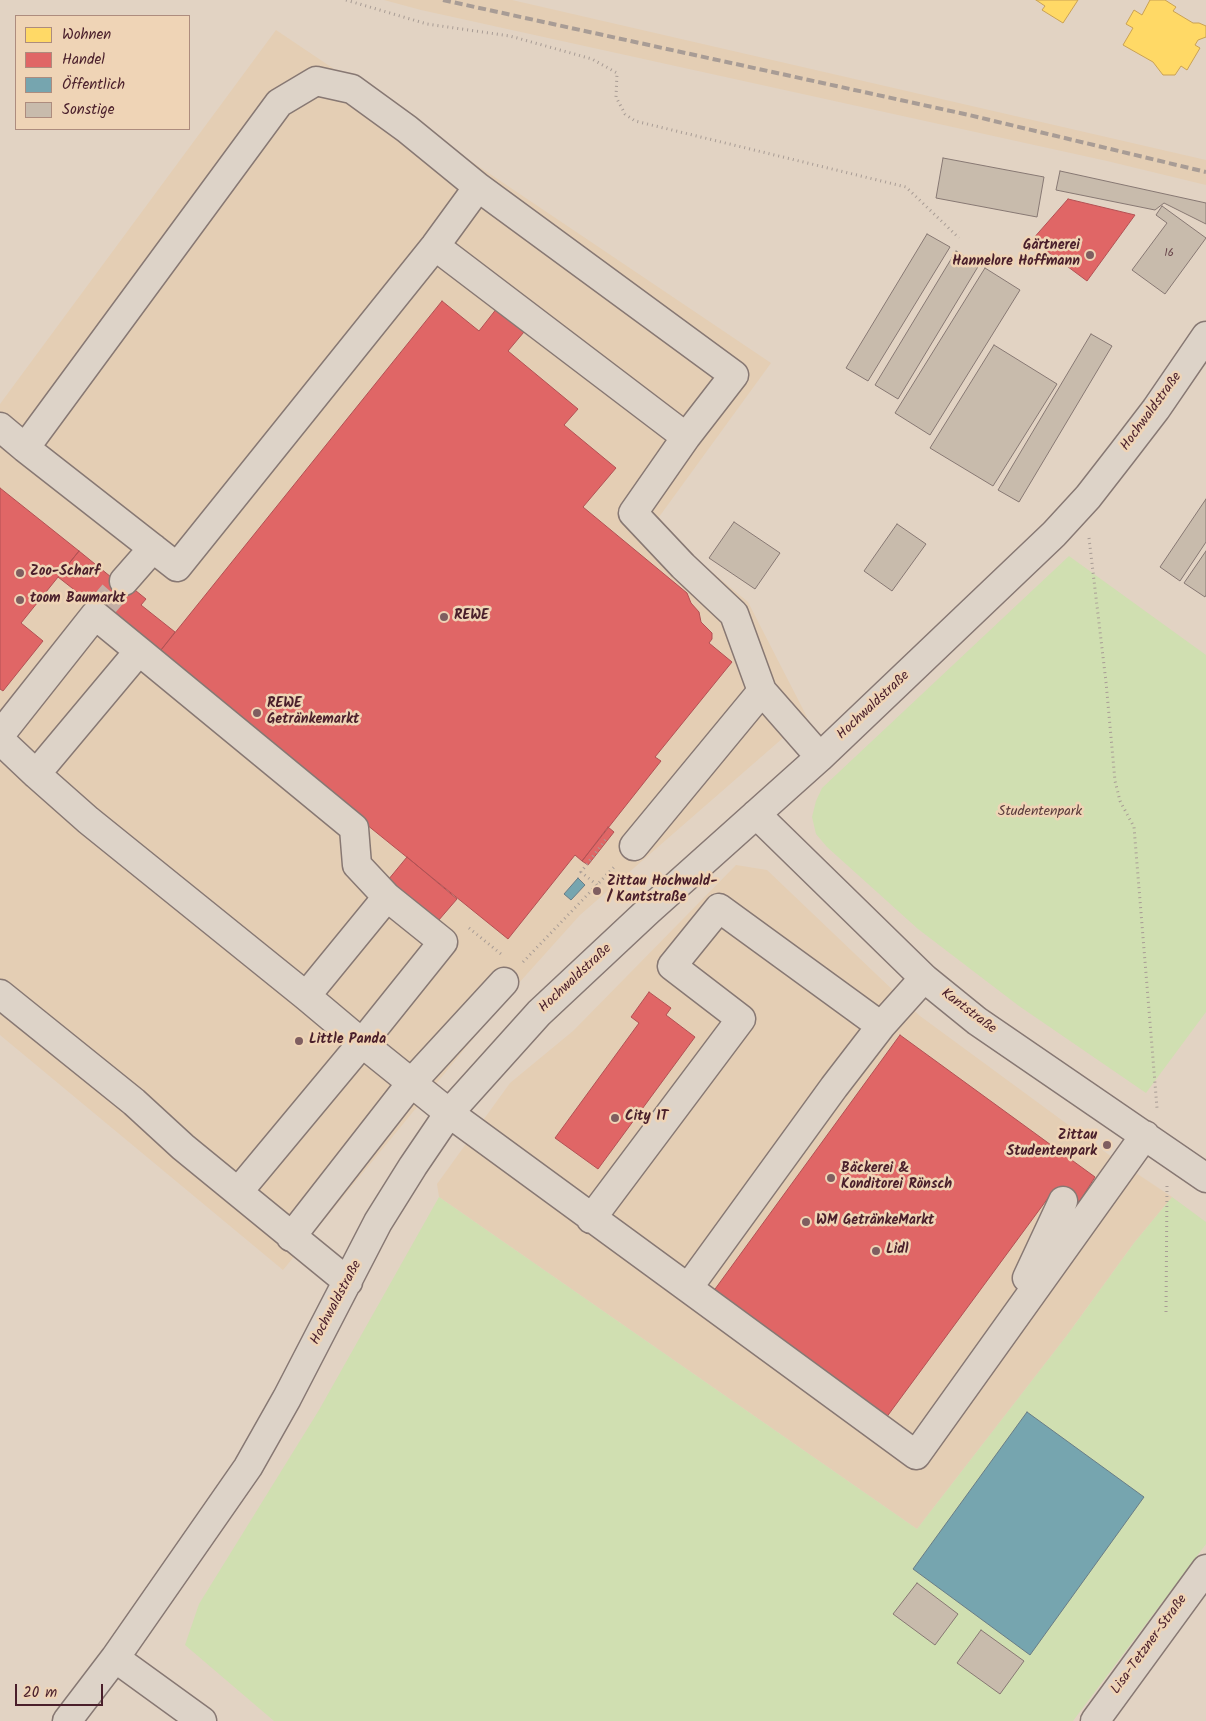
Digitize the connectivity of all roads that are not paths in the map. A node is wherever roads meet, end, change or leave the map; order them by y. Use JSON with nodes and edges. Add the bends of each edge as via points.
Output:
{"nodes":[{"id":1,"x":478,"y":187,"type":"junction"},
{"id":2,"x":435,"y":246,"type":"junction"},
{"id":3,"x":1206,"y":336,"type":"edge"},
{"id":4,"x":0,"y":428,"type":"edge"},
{"id":5,"x":686,"y":437,"type":"junction"},
{"id":6,"x":25,"y":448,"type":"junction"},
{"id":7,"x":153,"y":548,"type":"junction"},
{"id":8,"x":124,"y":581,"type":"tunnel mouth"},
{"id":9,"x":139,"y":651,"type":"junction"},
{"id":10,"x":762,"y":691,"type":"junction"},
{"id":11,"x":0,"y":735,"type":"edge"},
{"id":12,"x":0,"y":740,"type":"edge"},
{"id":13,"x":820,"y":757,"type":"junction"},
{"id":14,"x":36,"y":774,"type":"junction"},
{"id":15,"x":756,"y":814,"type":"junction"},
{"id":16,"x":634,"y":846,"type":"road end"},
{"id":17,"x":387,"y":897,"type":"junction"},
{"id":18,"x":511,"y":975,"type":"road end"},
{"id":19,"x":924,"y":978,"type":"junction"},
{"id":20,"x":0,"y":994,"type":"edge"},
{"id":21,"x":306,"y":996,"type":"junction"},
{"id":22,"x":881,"y":1026,"type":"junction"},
{"id":23,"x":362,"y":1043,"type":"junction"},
{"id":24,"x":412,"y":1082,"type":"junction"},
{"id":25,"x":449,"y":1113,"type":"junction"},
{"id":26,"x":1151,"y":1125,"type":"junction"},
{"id":27,"x":1206,"y":1178,"type":"edge"},
{"id":28,"x":238,"y":1192,"type":"junction"},
{"id":29,"x":1063,"y":1201,"type":"dead end"},
{"id":30,"x":591,"y":1218,"type":"junction"},
{"id":31,"x":291,"y":1237,"type":"junction"},
{"id":32,"x":348,"y":1282,"type":"junction"},
{"id":33,"x":688,"y":1288,"type":"junction"},
{"id":34,"x":998,"y":1341,"type":"junction"},
{"id":35,"x":1206,"y":1569,"type":"edge"},
{"id":36,"x":115,"y":1658,"type":"junction"},
{"id":37,"x":68,"y":1721,"type":"edge"},
{"id":38,"x":202,"y":1721,"type":"edge"},
{"id":39,"x":1094,"y":1721,"type":"edge"}],
"edges":[{"from":1,"to":2,"type":"street"},
{"from":1,"to":5,"type":"street","via":[[734,375]]},
{"from":1,"to":6,"type":"street","via":[[352,89],[316,82],[279,104]]},
{"from":2,"to":5,"type":"street"},
{"from":2,"to":7,"type":"street","via":[[177,567]]},
{"from":3,"to":13,"type":"street","name":"Hochwaldstraße","via":[[1156,409],[1088,497],[1054,534]]},
{"from":4,"to":6,"type":"street"},
{"from":5,"to":10,"type":"street","via":[[633,513],[734,614]]},
{"from":6,"to":7,"type":"street"},
{"from":7,"to":8,"type":"street"},
{"from":9,"to":11,"type":"street","via":[[95,615]]},
{"from":9,"to":14,"type":"street"},
{"from":9,"to":17,"type":"street","via":[[354,828],[358,865]]},
{"from":10,"to":13,"type":"street"},
{"from":10,"to":16,"type":"street"},
{"from":12,"to":14,"type":"street"},
{"from":13,"to":15,"type":"street","name":"Hochwaldstraße"},
{"from":14,"to":21,"type":"street","via":[[88,820]]},
{"from":15,"to":19,"type":"street","name":"Kantstraße"},
{"from":15,"to":25,"type":"street","name":"Hochwaldstraße","via":[[539,1013]]},
{"from":17,"to":21,"type":"street"},
{"from":17,"to":23,"type":"street","via":[[443,942]]},
{"from":18,"to":24,"type":"street"},
{"from":19,"to":22,"type":"street"},
{"from":19,"to":26,"type":"street","name":"Kantstraße","via":[[977,1021]]},
{"from":20,"to":28,"type":"street","via":[[134,1102]]},
{"from":21,"to":23,"type":"street"},
{"from":22,"to":30,"type":"street","via":[[719,908],[672,966],[741,1019]]},
{"from":22,"to":33,"type":"street"},
{"from":23,"to":24,"type":"street"},
{"from":23,"to":28,"type":"street"},
{"from":24,"to":25,"type":"street"},
{"from":24,"to":31,"type":"street"},
{"from":25,"to":30,"type":"street"},
{"from":25,"to":32,"type":"street","name":"Hochwaldstraße","via":[[383,1214]]},
{"from":26,"to":27,"type":"street","name":"Kantstraße","via":[[1181,1160]]},
{"from":26,"to":34,"type":"street"},
{"from":28,"to":31,"type":"street"},
{"from":29,"to":34,"type":"street"},
{"from":30,"to":33,"type":"street"},
{"from":31,"to":32,"type":"street"},
{"from":32,"to":36,"type":"street","name":"Hochwaldstraße","via":[[248,1467]]},
{"from":33,"to":34,"type":"street","via":[[916,1455]]},
{"from":35,"to":39,"type":"street","name":"Lisa-Tetzner-Straße"},
{"from":36,"to":37,"type":"street","name":"Hochwaldstraße"},
{"from":36,"to":38,"type":"street"}]}
